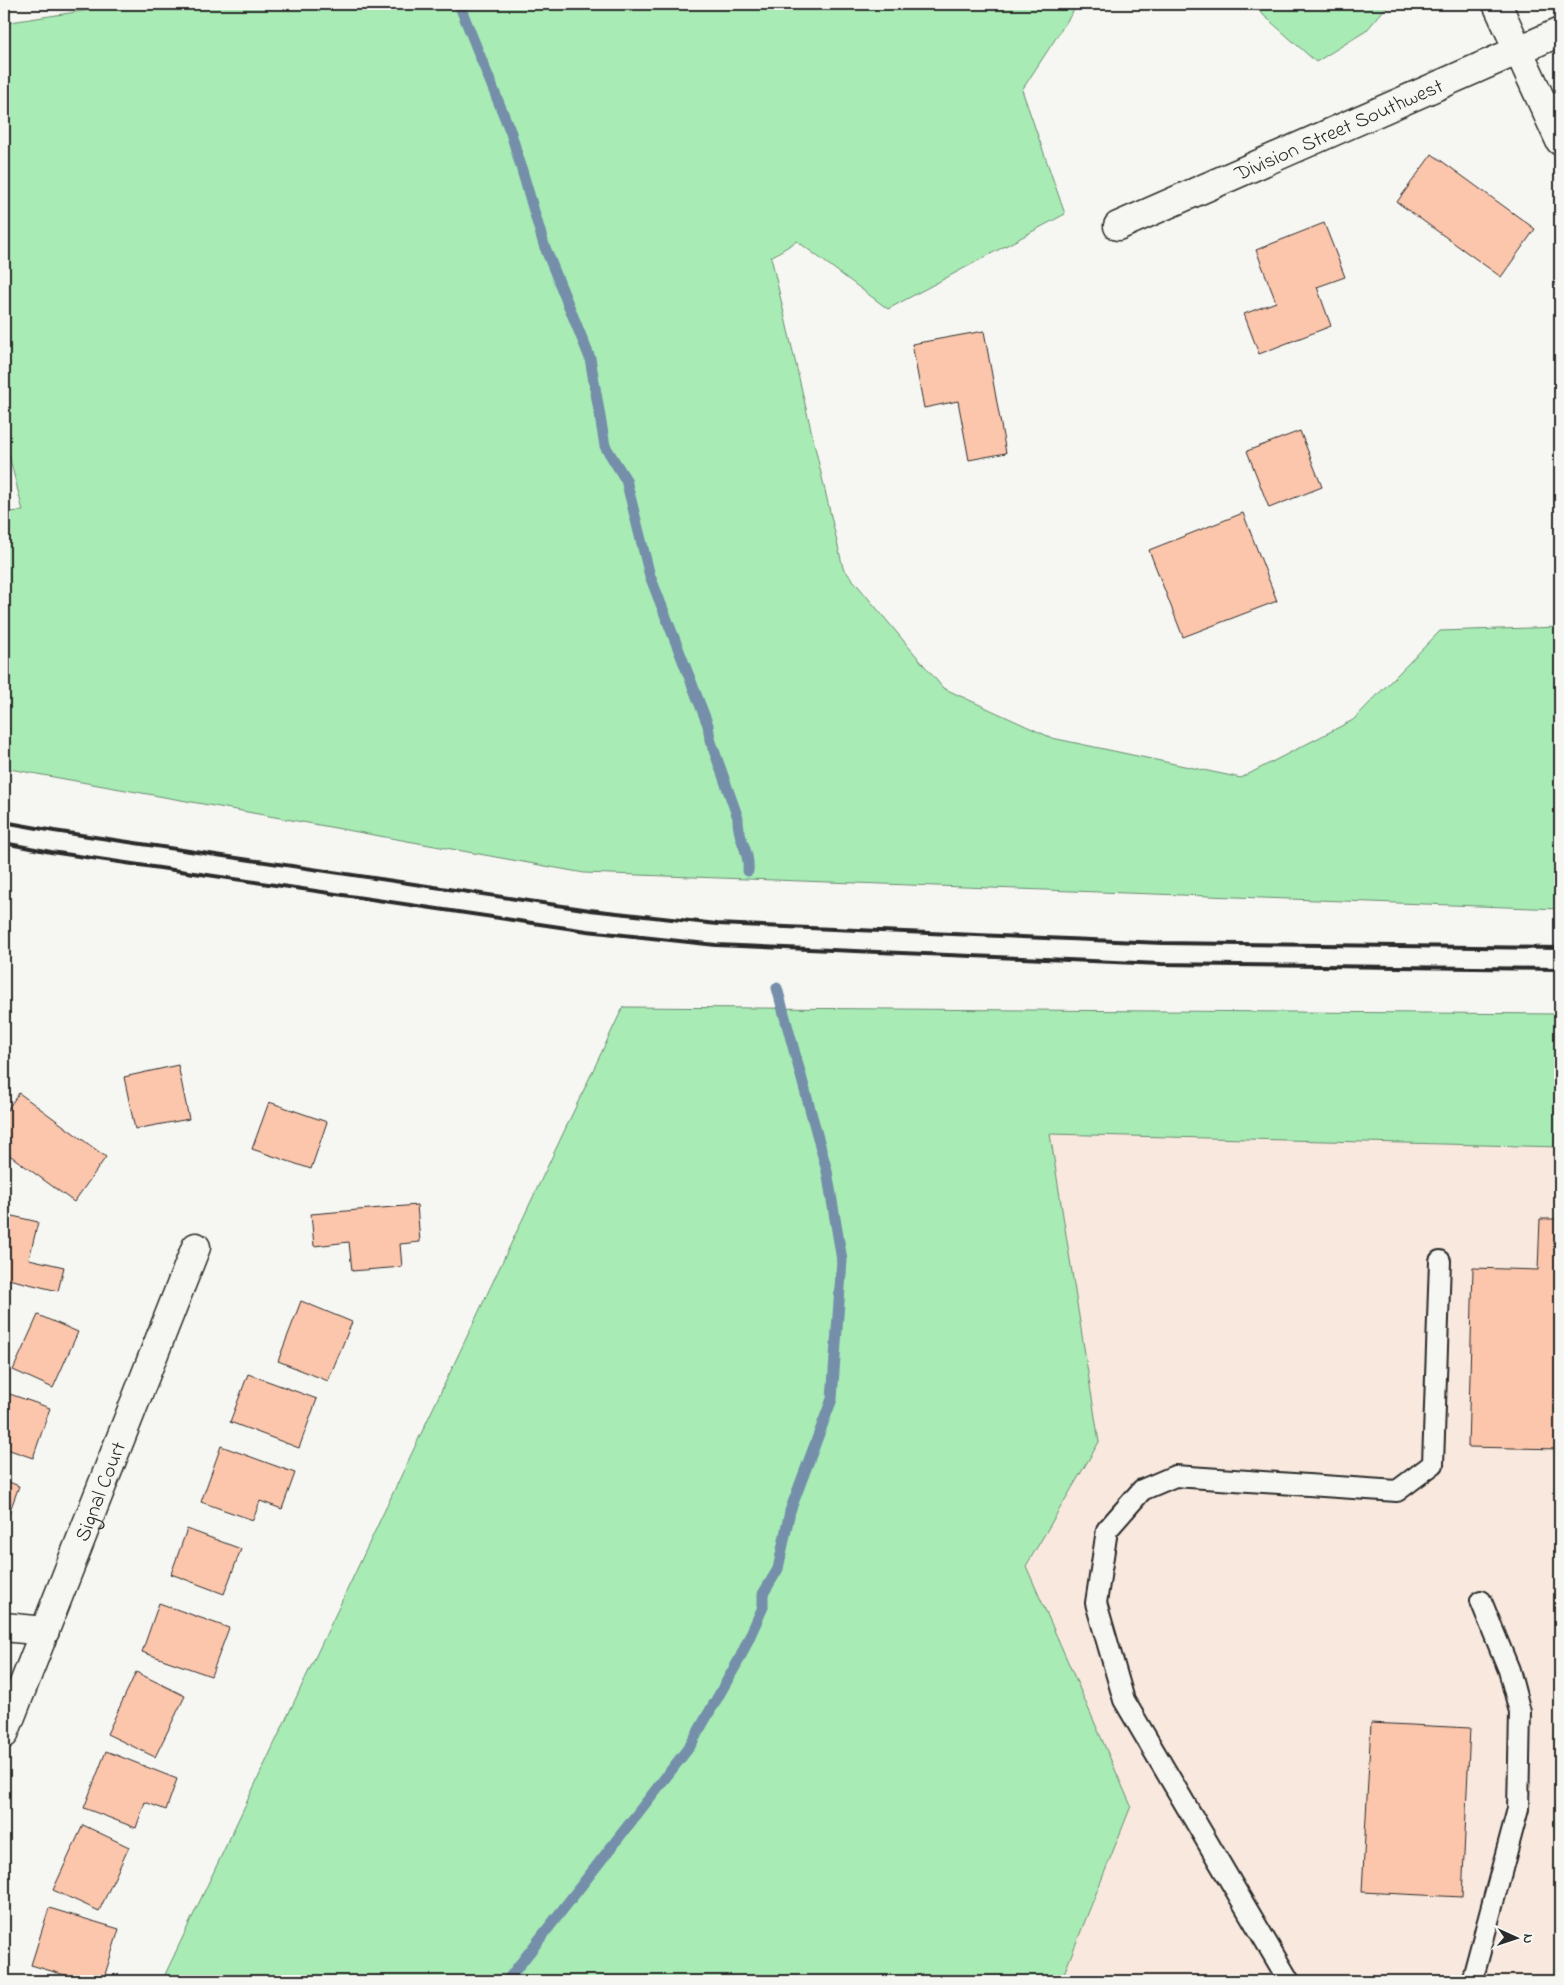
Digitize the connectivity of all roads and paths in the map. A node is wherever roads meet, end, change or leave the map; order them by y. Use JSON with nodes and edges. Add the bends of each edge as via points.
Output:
{"nodes":[{"id":1,"x":1497,"y":4,"type":"edge"},
{"id":2,"x":1560,"y":32,"type":"edge"},
{"id":3,"x":1519,"y":50,"type":"junction"},
{"id":4,"x":1560,"y":142,"type":"edge"},
{"id":5,"x":1118,"y":226,"type":"dead end"},
{"id":6,"x":196,"y":1247,"type":"dead end"},
{"id":7,"x":1440,"y":1262,"type":"dead end"},
{"id":8,"x":1481,"y":1601,"type":"dead end"},
{"id":9,"x":4,"y":1627,"type":"edge"},
{"id":10,"x":45,"y":1631,"type":"junction"},
{"id":11,"x":4,"y":1734,"type":"edge"},
{"id":12,"x":1290,"y":1981,"type":"edge"},
{"id":13,"x":1472,"y":1981,"type":"edge"}],
"edges":[{"from":1,"to":3,"type":"street"},
{"from":2,"to":3,"type":"street","name":"Division Street Southwest"},
{"from":3,"to":4,"type":"street"},
{"from":3,"to":5,"type":"street","name":"Division Street Southwest"},
{"from":6,"to":10,"type":"street","name":"Signal Court"},
{"from":7,"to":12,"type":"lane","via":[[1433,1464],[1397,1492],[1174,1476],[1142,1490],[1107,1530],[1096,1603],[1124,1700]]},
{"from":8,"to":13,"type":"lane","via":[[1509,1670],[1520,1712],[1518,1809]]},
{"from":9,"to":10,"type":"street"},
{"from":10,"to":11,"type":"street","name":"Signal Court"}]}
